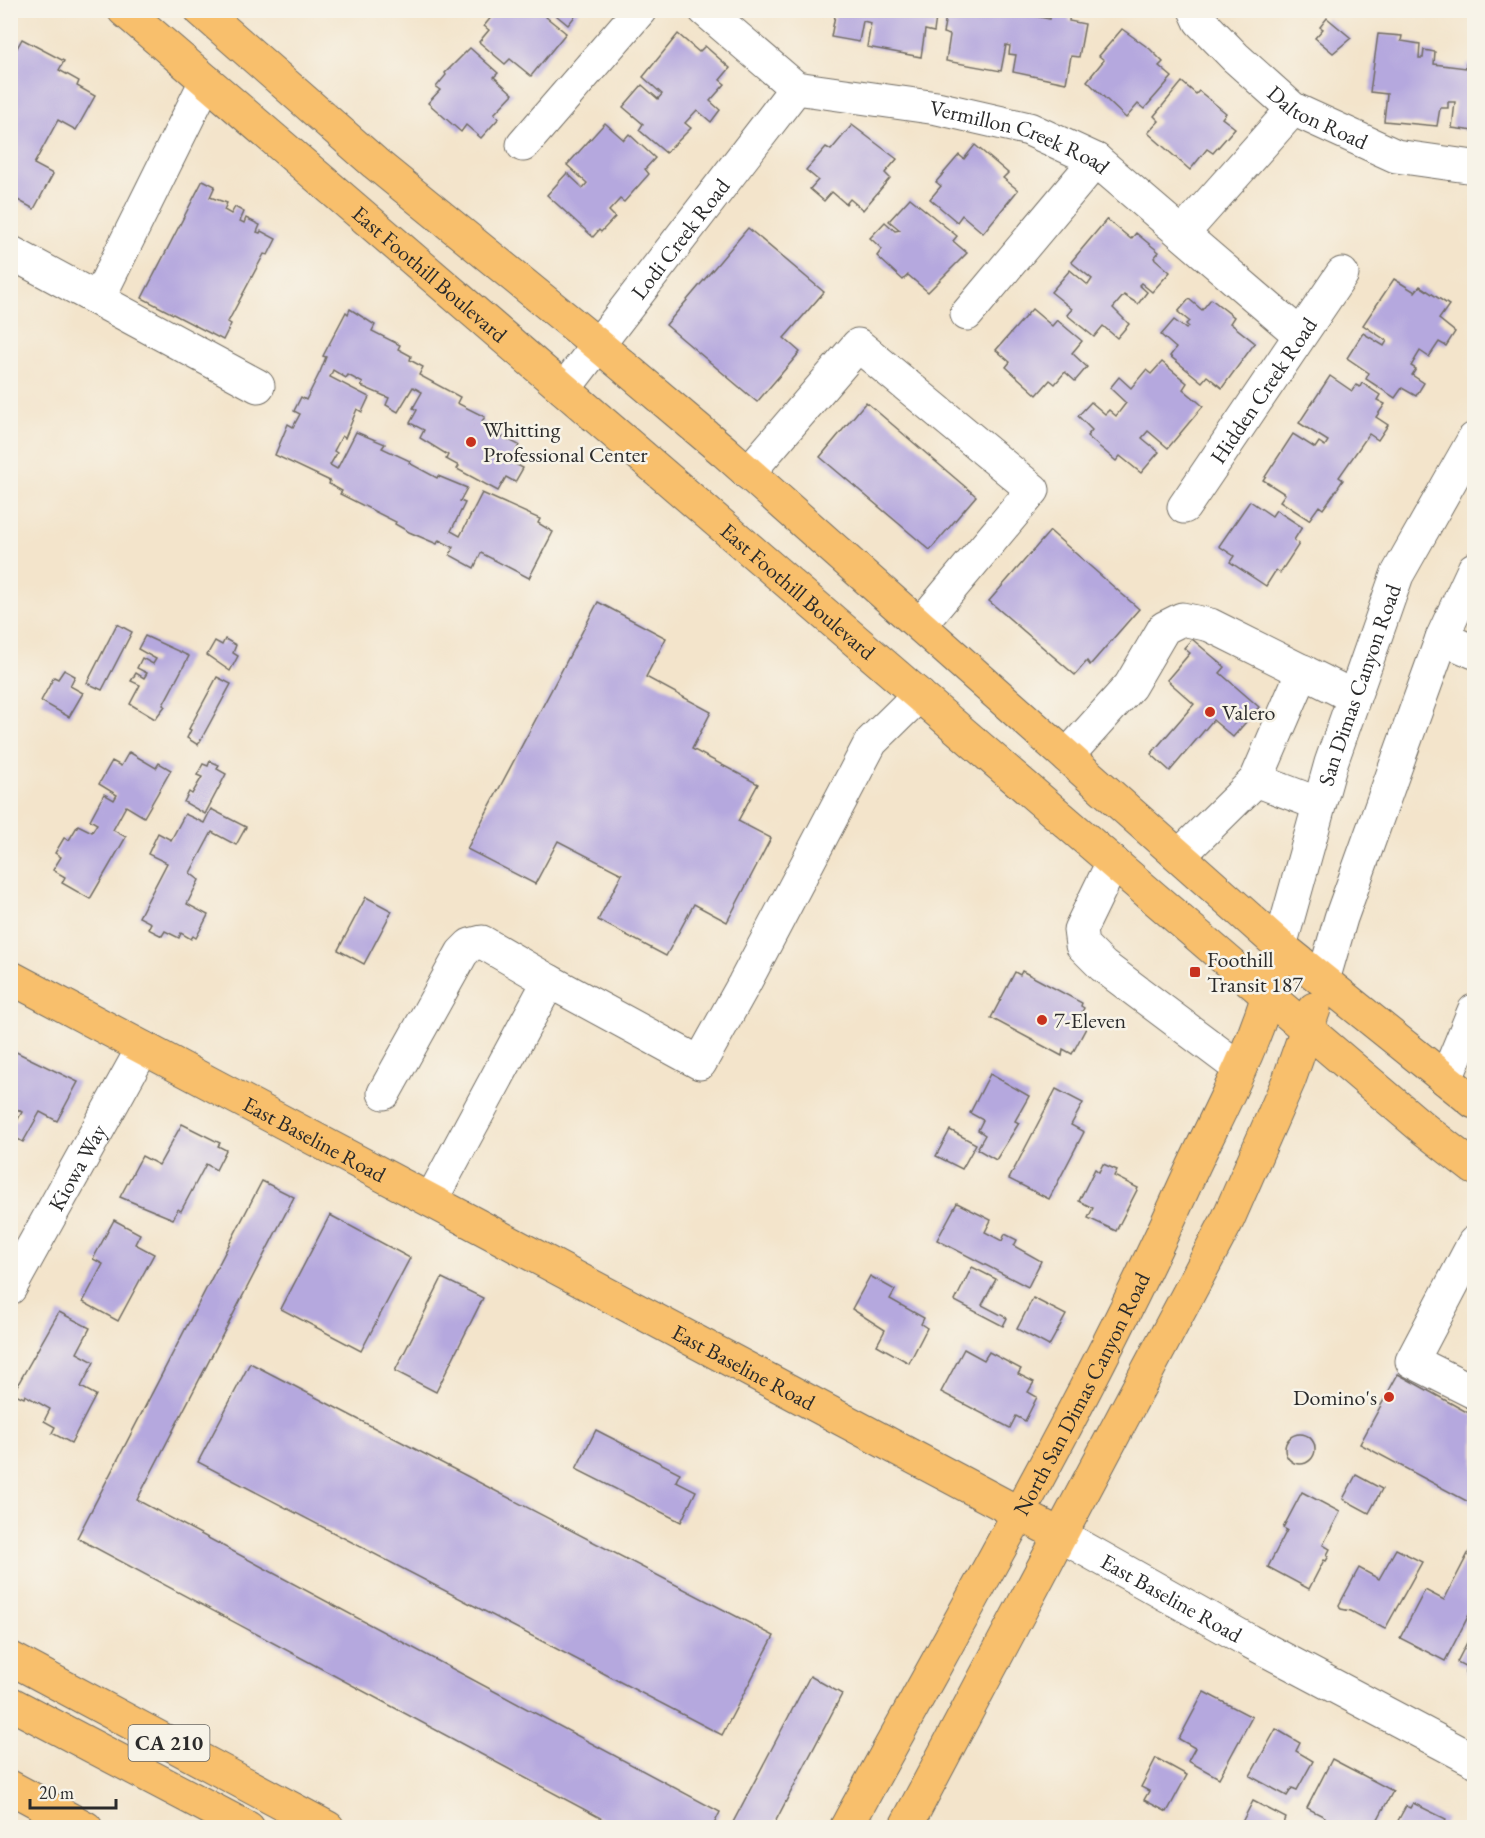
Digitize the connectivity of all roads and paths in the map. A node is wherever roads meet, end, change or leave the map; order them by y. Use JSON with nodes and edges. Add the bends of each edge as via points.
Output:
{"nodes":[{"id":1,"x":124,"y":10,"type":"edge"},
{"id":2,"x":201,"y":10,"type":"edge"},
{"id":3,"x":640,"y":10,"type":"edge"},
{"id":4,"x":705,"y":10,"type":"edge"},
{"id":5,"x":1195,"y":10,"type":"edge"},
{"id":6,"x":206,"y":81,"type":"junction"},
{"id":7,"x":796,"y":88,"type":"junction"},
{"id":8,"x":1293,"y":109,"type":"junction"},
{"id":9,"x":523,"y":145,"type":"dead end"},
{"id":10,"x":1096,"y":160,"type":"junction"},
{"id":11,"x":1474,"y":168,"type":"edge"},
{"id":12,"x":1183,"y":233,"type":"junction"},
{"id":13,"x":10,"y":252,"type":"edge"},
{"id":14,"x":1342,"y":274,"type":"dead end"},
{"id":15,"x":98,"y":299,"type":"junction"},
{"id":16,"x":967,"y":314,"type":"dead end"},
{"id":17,"x":1299,"y":334,"type":"junction"},
{"id":18,"x":597,"y":344,"type":"junction"},
{"id":19,"x":258,"y":386,"type":"dead end"},
{"id":20,"x":564,"y":389,"type":"junction"},
{"id":21,"x":1474,"y":439,"type":"edge"},
{"id":22,"x":748,"y":473,"type":"junction"},
{"id":23,"x":1184,"y":507,"type":"dead end"},
{"id":24,"x":1474,"y":569,"type":"edge"},
{"id":25,"x":920,"y":625,"type":"junction"},
{"id":26,"x":1442,"y":638,"type":"junction"},
{"id":27,"x":1474,"y":652,"type":"edge"},
{"id":28,"x":1303,"y":672,"type":"junction"},
{"id":29,"x":919,"y":695,"type":"junction"},
{"id":30,"x":1354,"y":697,"type":"junction"},
{"id":31,"x":1067,"y":756,"type":"junction"},
{"id":32,"x":1256,"y":780,"type":"junction"},
{"id":33,"x":1319,"y":804,"type":"junction"},
{"id":34,"x":1180,"y":855,"type":"junction"},
{"id":35,"x":1113,"y":862,"type":"junction"},
{"id":36,"x":1280,"y":946,"type":"junction"},
{"id":37,"x":10,"y":977,"type":"edge"},
{"id":38,"x":1323,"y":980,"type":"junction"},
{"id":39,"x":549,"y":981,"type":"junction"},
{"id":40,"x":1268,"y":996,"type":"junction"},
{"id":41,"x":1474,"y":1011,"type":"edge"},
{"id":42,"x":1308,"y":1027,"type":"junction"},
{"id":43,"x":143,"y":1048,"type":"junction"},
{"id":44,"x":1239,"y":1068,"type":"junction"},
{"id":45,"x":1446,"y":1079,"type":"junction"},
{"id":46,"x":384,"y":1093,"type":"dead end"},
{"id":47,"x":1474,"y":1102,"type":"edge"},
{"id":48,"x":1474,"y":1168,"type":"edge"},
{"id":49,"x":431,"y":1200,"type":"junction"},
{"id":50,"x":1474,"y":1243,"type":"edge"},
{"id":51,"x":10,"y":1287,"type":"edge"},
{"id":52,"x":1474,"y":1392,"type":"edge"},
{"id":53,"x":1018,"y":1512,"type":"junction"},
{"id":54,"x":1060,"y":1535,"type":"junction"},
{"id":55,"x":10,"y":1658,"type":"edge"},
{"id":56,"x":10,"y":1703,"type":"edge"},
{"id":57,"x":1474,"y":1760,"type":"edge"},
{"id":58,"x":10,"y":1787,"type":"edge"},
{"id":59,"x":86,"y":1827,"type":"edge"},
{"id":60,"x":248,"y":1827,"type":"edge"},
{"id":61,"x":327,"y":1827,"type":"edge"},
{"id":62,"x":846,"y":1827,"type":"edge"},
{"id":63,"x":905,"y":1827,"type":"edge"}],
"edges":[{"from":1,"to":6,"type":"main road","name":"East Foothill Boulevard"},
{"from":2,"to":18,"type":"main road","via":[[375,163]]},
{"from":3,"to":9,"type":"street"},
{"from":4,"to":7,"type":"street"},
{"from":5,"to":8,"type":"street","name":"Dalton Road","via":[[1200,21],[1235,57]]},
{"from":6,"to":15,"type":"street"},
{"from":6,"to":20,"type":"main road","name":"East Foothill Boulevard"},
{"from":7,"to":10,"type":"street","name":"Vermillon Creek Road","via":[[937,108],[1029,129]]},
{"from":7,"to":18,"type":"street","name":"Lodi Creek Road"},
{"from":8,"to":11,"type":"street","name":"Dalton Road","via":[[1396,156]]},
{"from":8,"to":12,"type":"street"},
{"from":10,"to":12,"type":"street","name":"Vermillon Creek Road"},
{"from":10,"to":16,"type":"street"},
{"from":12,"to":17,"type":"street","name":"Vermillon Creek Road"},
{"from":13,"to":15,"type":"street"},
{"from":14,"to":17,"type":"street","name":"Hidden Creek Road"},
{"from":15,"to":19,"type":"street"},
{"from":17,"to":23,"type":"street","name":"Hidden Creek Road"},
{"from":18,"to":20,"type":"street","name":"Lodi Creek Road"},
{"from":18,"to":22,"type":"main road"},
{"from":20,"to":29,"type":"main road","name":"East Foothill Boulevard"},
{"from":21,"to":30,"type":"street","name":"San Dimas Canyon Road","via":[[1397,575]]},
{"from":22,"to":25,"type":"main road"},
{"from":22,"to":25,"type":"street","via":[[858,345],[1033,490]]},
{"from":24,"to":26,"type":"street"},
{"from":25,"to":31,"type":"main road"},
{"from":26,"to":27,"type":"street"},
{"from":26,"to":38,"type":"street","via":[[1341,918]]},
{"from":28,"to":30,"type":"street"},
{"from":28,"to":31,"type":"street","via":[[1210,625],[1182,619],[1164,628],[1130,686]]},
{"from":28,"to":32,"type":"street"},
{"from":29,"to":35,"type":"main road","name":"East Foothill Boulevard"},
{"from":29,"to":39,"type":"street","via":[[871,742],[699,1063]]},
{"from":30,"to":33,"type":"street","name":"San Dimas Canyon Road"},
{"from":31,"to":34,"type":"main road"},
{"from":32,"to":33,"type":"street"},
{"from":32,"to":34,"type":"street"},
{"from":33,"to":36,"type":"street","name":"San Dimas Canyon Road"},
{"from":34,"to":36,"type":"main road"},
{"from":35,"to":40,"type":"main road","name":"East Foothill Boulevard"},
{"from":35,"to":44,"type":"street","via":[[1080,930],[1082,945],[1103,966]]},
{"from":36,"to":38,"type":"main road"},
{"from":36,"to":40,"type":"main road","name":"North San Dimas Canyon Road"},
{"from":37,"to":43,"type":"main road","name":"East Baseline Road"},
{"from":38,"to":42,"type":"main road"},
{"from":38,"to":45,"type":"main road"},
{"from":39,"to":46,"type":"street","via":[[482,942],[470,945]]},
{"from":39,"to":49,"type":"street"},
{"from":40,"to":42,"type":"main road","name":"East Foothill Boulevard"},
{"from":40,"to":44,"type":"main road","name":"North San Dimas Canyon Road"},
{"from":41,"to":45,"type":"street"},
{"from":42,"to":48,"type":"main road","name":"East Foothill Boulevard"},
{"from":42,"to":54,"type":"main road","via":[[1228,1219]]},
{"from":43,"to":49,"type":"main road","name":"East Baseline Road"},
{"from":43,"to":51,"type":"street","name":"Kiowa Way"},
{"from":44,"to":53,"type":"main road","name":"North San Dimas Canyon Road","via":[[1162,1234]]},
{"from":45,"to":47,"type":"main road"},
{"from":49,"to":53,"type":"main road","name":"East Baseline Road"},
{"from":50,"to":52,"type":"street","via":[[1412,1361]]},
{"from":53,"to":54,"type":"main road","name":"East Baseline Road"},
{"from":53,"to":62,"type":"main road","name":"North San Dimas Canyon Road"},
{"from":54,"to":57,"type":"street","name":"East Baseline Road"},
{"from":54,"to":63,"type":"main road"},
{"from":55,"to":61,"type":"main road","number":"CA 210"},
{"from":56,"to":60,"type":"main road"},
{"from":58,"to":59,"type":"main road"}]}
